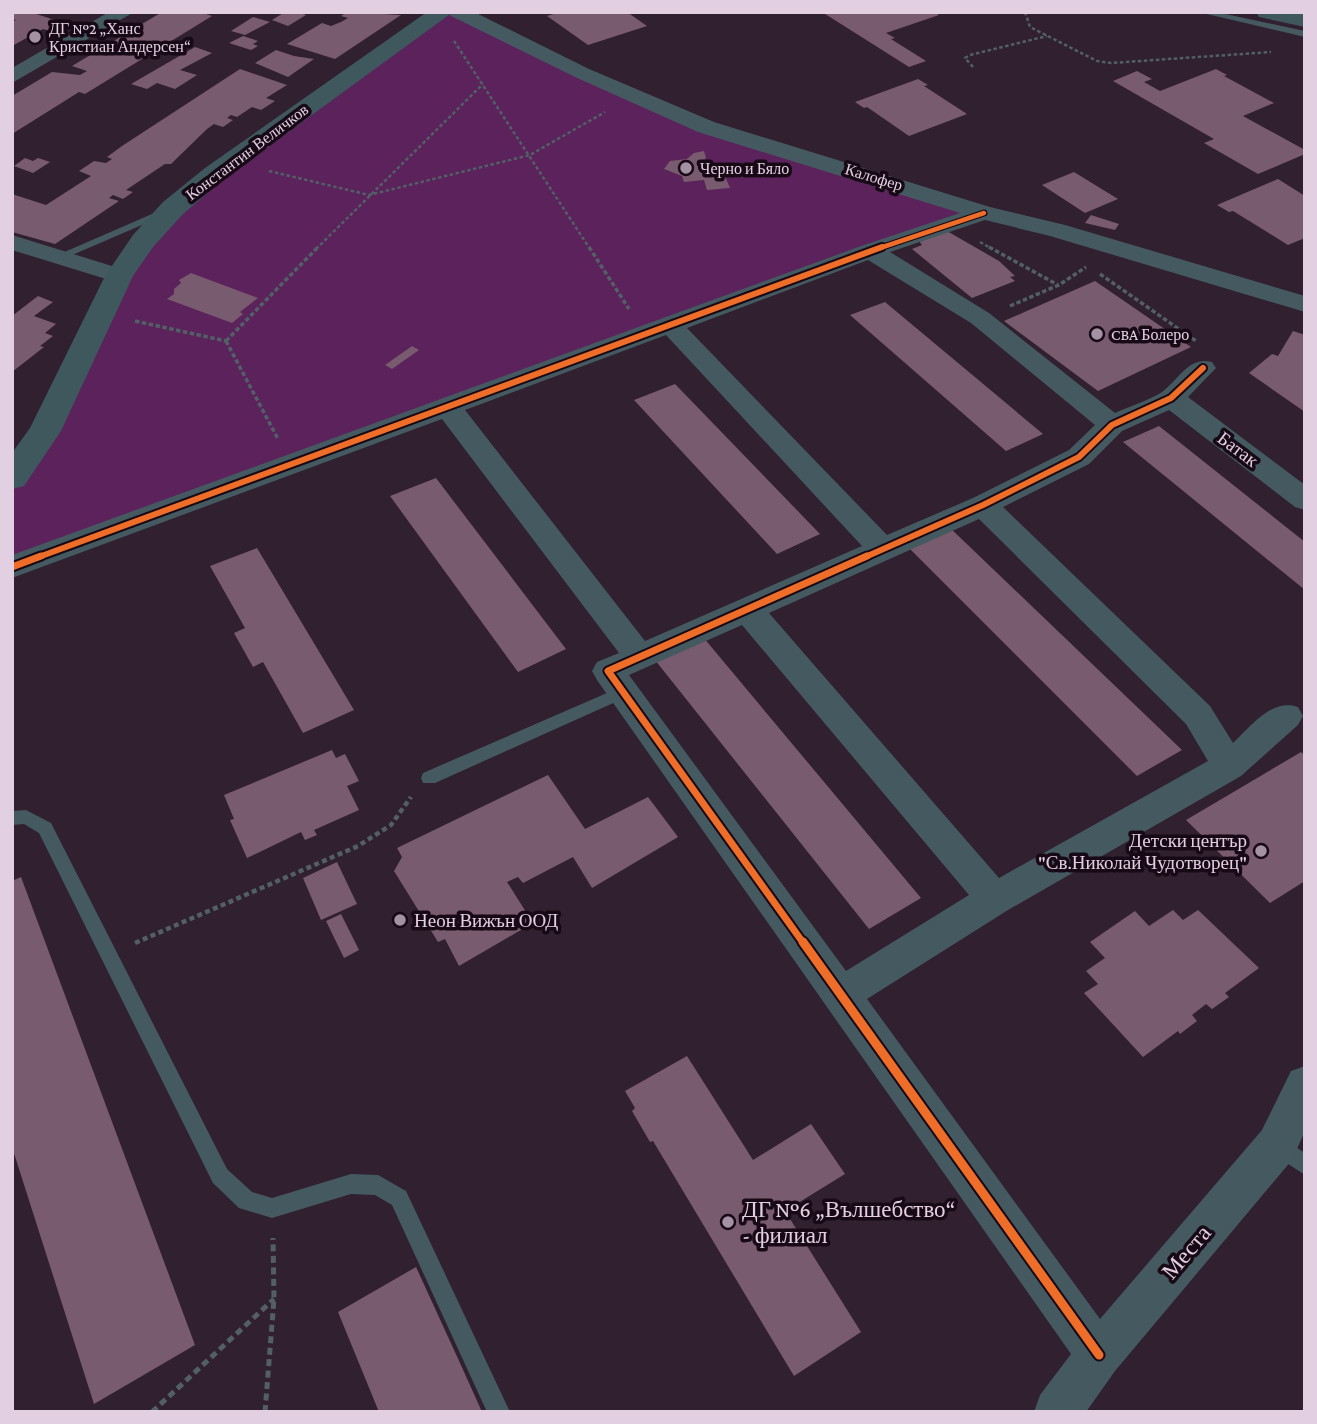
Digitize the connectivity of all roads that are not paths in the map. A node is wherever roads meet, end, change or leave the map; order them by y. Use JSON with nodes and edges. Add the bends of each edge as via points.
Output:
{"nodes":[{"id":1,"x":124,"y":12,"type":"edge"},
{"id":2,"x":1202,"y":12,"type":"edge"},
{"id":3,"x":1267,"y":12,"type":"edge"},
{"id":4,"x":446,"y":14,"type":"edge"},
{"id":5,"x":1305,"y":20,"type":"edge"},
{"id":6,"x":1305,"y":34,"type":"edge"},
{"id":7,"x":12,"y":77,"type":"edge"},
{"id":8,"x":173,"y":208,"type":"junction"},
{"id":9,"x":984,"y":213,"type":"junction"},
{"id":10,"x":12,"y":242,"type":"edge"},
{"id":11,"x":870,"y":251,"type":"junction"},
{"id":12,"x":59,"y":257,"type":"junction"},
{"id":13,"x":119,"y":276,"type":"junction"},
{"id":14,"x":1305,"y":303,"type":"edge"},
{"id":15,"x":658,"y":329,"type":"junction"},
{"id":16,"x":1203,"y":368,"type":"road end"},
{"id":17,"x":1171,"y":398,"type":"junction"},
{"id":18,"x":448,"y":407,"type":"junction"},
{"id":19,"x":1112,"y":425,"type":"junction"},
{"id":20,"x":12,"y":478,"type":"edge"},
{"id":21,"x":1305,"y":500,"type":"edge"},
{"id":22,"x":983,"y":505,"type":"junction"},
{"id":23,"x":882,"y":548,"type":"junction"},
{"id":24,"x":12,"y":566,"type":"edge"},
{"id":25,"x":747,"y":609,"type":"junction"},
{"id":26,"x":639,"y":656,"type":"junction"},
{"id":27,"x":623,"y":692,"type":"junction"},
{"id":28,"x":1286,"y":716,"type":"dead end"},
{"id":29,"x":1229,"y":766,"type":"junction"},
{"id":30,"x":429,"y":778,"type":"road end"},
{"id":31,"x":12,"y":818,"type":"edge"},
{"id":32,"x":995,"y":899,"type":"junction"},
{"id":33,"x":840,"y":995,"type":"junction"},
{"id":34,"x":1305,"y":1085,"type":"edge"},
{"id":35,"x":1291,"y":1155,"type":"edge"},
{"id":36,"x":1099,"y":1355,"type":"junction"},
{"id":37,"x":499,"y":1412,"type":"edge"},
{"id":38,"x":1058,"y":1412,"type":"edge"}],
"edges":[{"from":1,"to":7,"type":"street"},
{"from":2,"to":6,"type":"lane"},
{"from":3,"to":5,"type":"main road"},
{"from":4,"to":8,"type":"main road","name":"Константин Величков","via":[[231,162]]},
{"from":4,"to":9,"type":"street","name":"Калофер","via":[[706,127]]},
{"from":8,"to":12,"type":"lane"},
{"from":8,"to":13,"type":"main road","name":"Константин Величков"},
{"from":9,"to":11,"type":"street"},
{"from":9,"to":14,"type":"street","name":"Калофер"},
{"from":10,"to":12,"type":"street"},
{"from":11,"to":15,"type":"street"},
{"from":11,"to":19,"type":"street","via":[[980,318]]},
{"from":12,"to":13,"type":"street"},
{"from":13,"to":20,"type":"main road","name":"Константин Величков","via":[[45,430]]},
{"from":15,"to":18,"type":"street"},
{"from":15,"to":23,"type":"street"},
{"from":16,"to":17,"type":"street"},
{"from":17,"to":19,"type":"street"},
{"from":17,"to":21,"type":"street","name":"Батак"},
{"from":18,"to":24,"type":"street"},
{"from":18,"to":26,"type":"street"},
{"from":19,"to":22,"type":"street","via":[[1079,457]]},
{"from":22,"to":23,"type":"street"},
{"from":22,"to":29,"type":"street","via":[[1198,715]]},
{"from":23,"to":25,"type":"street"},
{"from":25,"to":26,"type":"street"},
{"from":25,"to":32,"type":"street"},
{"from":26,"to":27,"type":"street","via":[[608,671]]},
{"from":27,"to":30,"type":"lane"},
{"from":27,"to":33,"type":"street"},
{"from":28,"to":29,"type":"street"},
{"from":29,"to":32,"type":"street"},
{"from":31,"to":37,"type":"lane","via":[[26,817],[45,828],[220,1176],[246,1201],[272,1208],[351,1184],[378,1185],[399,1198]]},
{"from":32,"to":33,"type":"street"},
{"from":33,"to":36,"type":"street"},
{"from":34,"to":35,"type":"street","name":"Места"},
{"from":35,"to":36,"type":"street","name":"Места"},
{"from":36,"to":38,"type":"street","name":"Места"}]}
